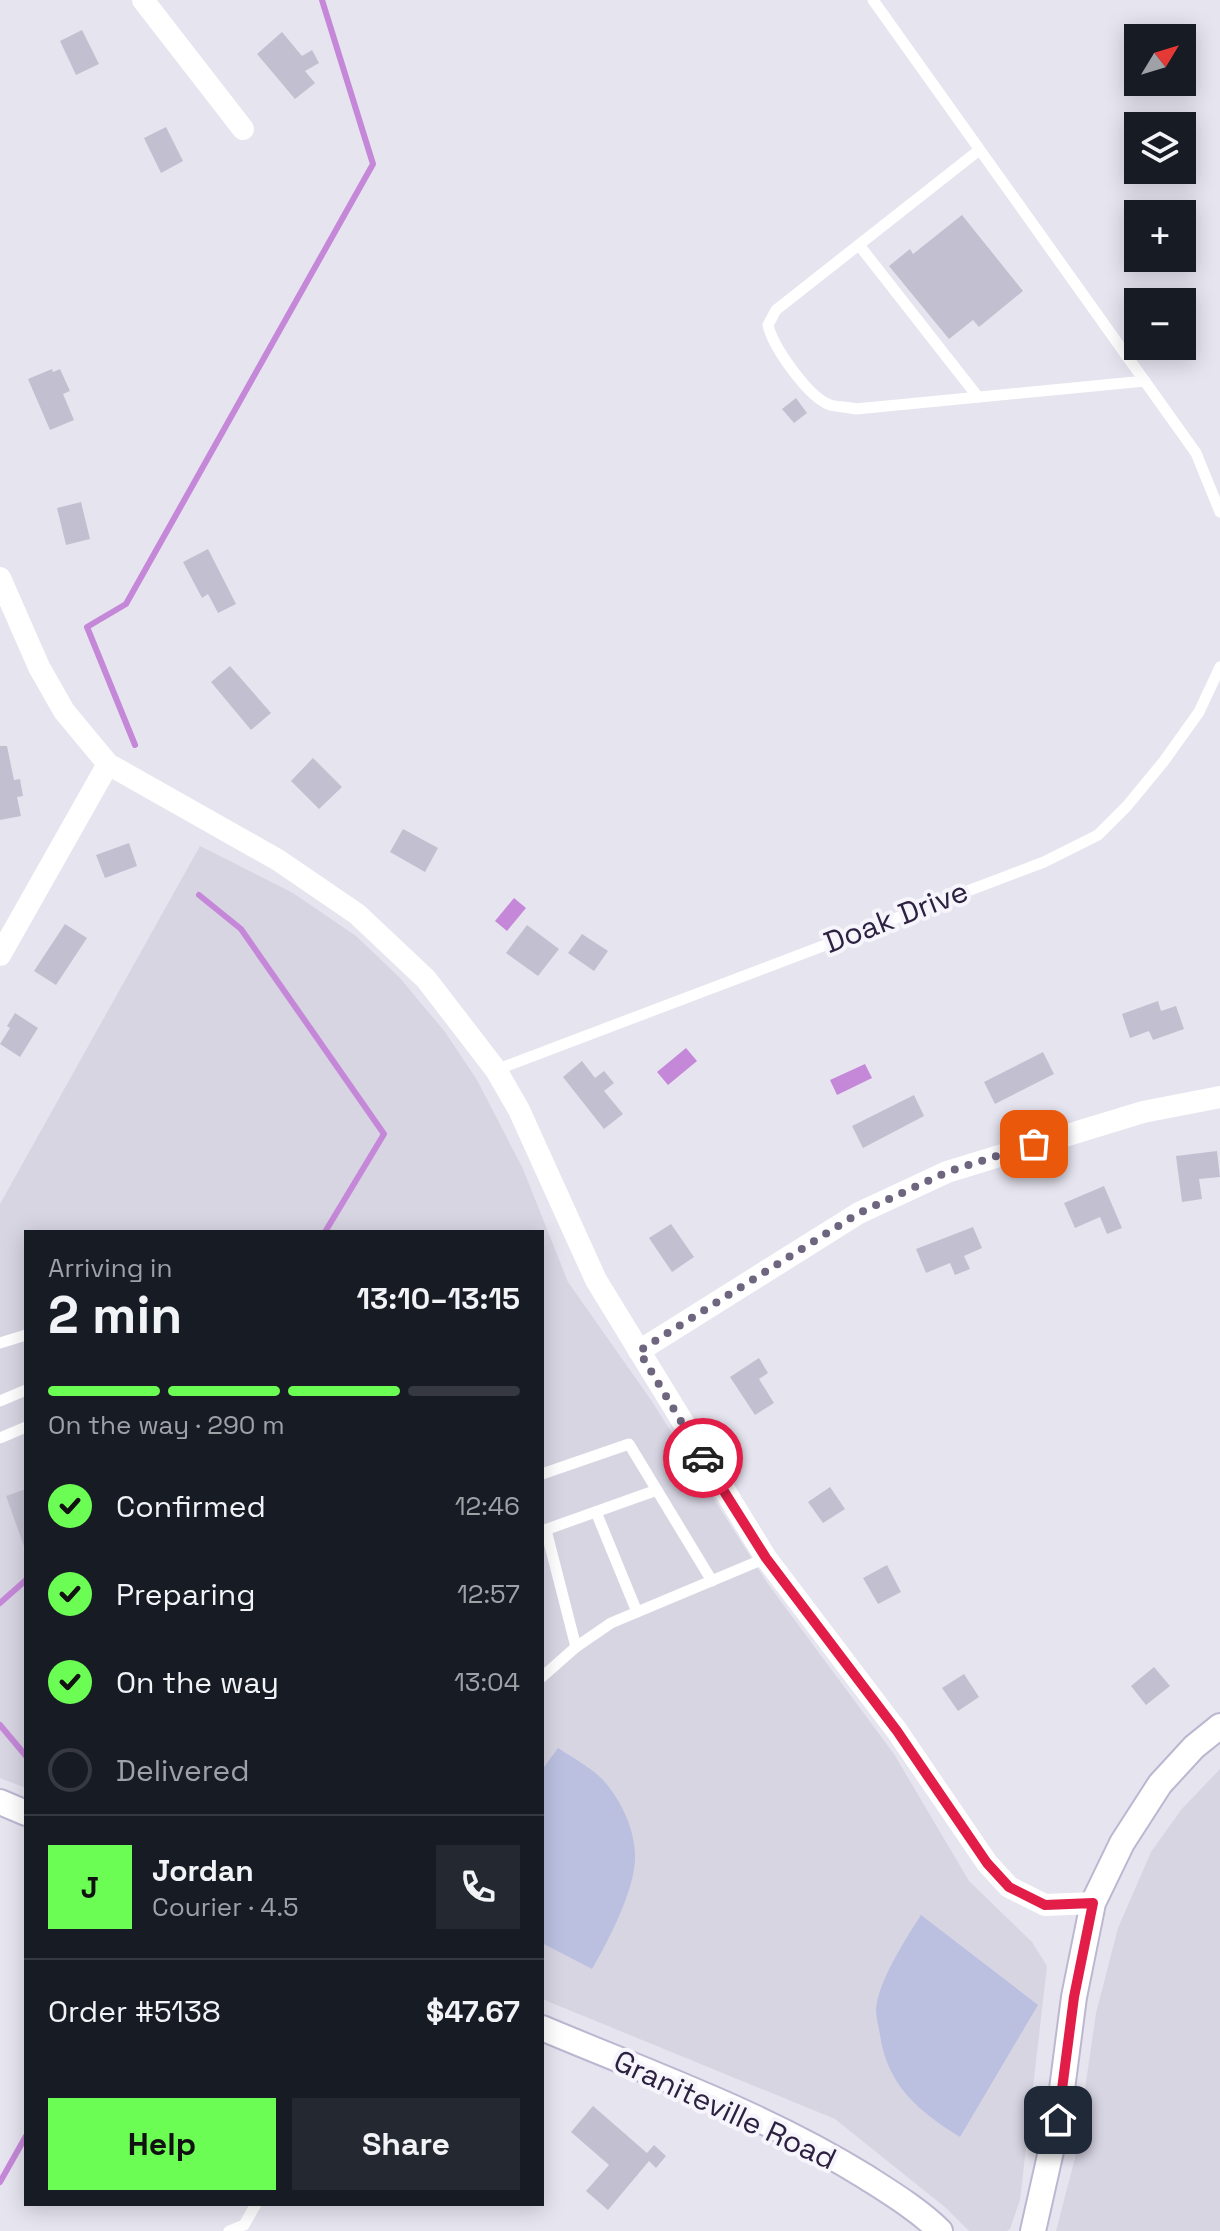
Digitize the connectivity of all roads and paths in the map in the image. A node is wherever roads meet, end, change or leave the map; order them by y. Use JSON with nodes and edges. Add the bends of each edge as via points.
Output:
{"nodes":[{"id":1,"x":143,"y":0,"type":"edge"},
{"id":2,"x":873,"y":0,"type":"edge"},
{"id":3,"x":243,"y":129,"type":"dead end"},
{"id":4,"x":978,"y":151,"type":"junction"},
{"id":5,"x":859,"y":245,"type":"junction"},
{"id":6,"x":1145,"y":381,"type":"junction"},
{"id":7,"x":978,"y":397,"type":"junction"},
{"id":8,"x":1220,"y":512,"type":"edge"},
{"id":9,"x":0,"y":578,"type":"edge"},
{"id":10,"x":1220,"y":667,"type":"edge"},
{"id":11,"x":108,"y":764,"type":"junction"},
{"id":12,"x":0,"y":955,"type":"edge"},
{"id":13,"x":496,"y":1070,"type":"junction"},
{"id":14,"x":1220,"y":1097,"type":"edge"},
{"id":15,"x":24,"y":1336,"type":"edge"},
{"id":16,"x":0,"y":1343,"type":"edge"},
{"id":17,"x":639,"y":1351,"type":"junction"},
{"id":18,"x":24,"y":1391,"type":"edge"},
{"id":19,"x":0,"y":1401,"type":"edge"},
{"id":20,"x":24,"y":1428,"type":"edge"},
{"id":21,"x":0,"y":1438,"type":"edge"},
{"id":22,"x":544,"y":1473,"type":"edge"},
{"id":23,"x":657,"y":1490,"type":"junction"},
{"id":24,"x":596,"y":1512,"type":"junction"},
{"id":25,"x":544,"y":1530,"type":"edge"},
{"id":26,"x":766,"y":1558,"type":"junction"},
{"id":27,"x":712,"y":1581,"type":"junction"},
{"id":28,"x":637,"y":1612,"type":"junction"},
{"id":29,"x":576,"y":1647,"type":"junction"},
{"id":30,"x":544,"y":1675,"type":"edge"},
{"id":31,"x":1220,"y":1726,"type":"edge"},
{"id":32,"x":0,"y":1802,"type":"edge"},
{"id":33,"x":24,"y":1812,"type":"edge"},
{"id":34,"x":1093,"y":1903,"type":"junction"},
{"id":35,"x":544,"y":2029,"type":"edge"},
{"id":36,"x":255,"y":2206,"type":"edge"},
{"id":37,"x":229,"y":2231,"type":"edge"},
{"id":38,"x":940,"y":2231,"type":"edge"},
{"id":39,"x":1033,"y":2231,"type":"edge"}],
"edges":[{"from":1,"to":3,"type":"street"},
{"from":2,"to":4,"type":"lane"},
{"from":4,"to":5,"type":"lane"},
{"from":4,"to":6,"type":"lane"},
{"from":5,"to":7,"type":"lane"},
{"from":5,"to":7,"type":"lane","via":[[776,310],[768,325],[771,339],[811,392],[829,405],[856,409]]},
{"from":6,"to":7,"type":"lane"},
{"from":6,"to":8,"type":"lane","via":[[1196,453]]},
{"from":9,"to":11,"type":"street","via":[[64,711]]},
{"from":10,"to":13,"type":"lane","name":"Doak Drive","via":[[1199,712],[1164,761],[1098,835],[1044,862]]},
{"from":11,"to":12,"type":"street"},
{"from":11,"to":13,"type":"street","via":[[278,860],[357,914],[426,979]]},
{"from":13,"to":17,"type":"street","via":[[596,1280]]},
{"from":14,"to":17,"type":"street","via":[[1143,1112],[947,1172],[859,1213]]},
{"from":15,"to":16,"type":"lane"},
{"from":17,"to":26,"type":"street"},
{"from":18,"to":19,"type":"lane"},
{"from":20,"to":21,"type":"lane"},
{"from":22,"to":23,"type":"lane","via":[[629,1444]]},
{"from":23,"to":24,"type":"lane"},
{"from":23,"to":27,"type":"lane"},
{"from":24,"to":25,"type":"lane"},
{"from":24,"to":28,"type":"lane"},
{"from":25,"to":29,"type":"lane"},
{"from":26,"to":27,"type":"lane"},
{"from":26,"to":34,"type":"street","via":[[1009,1887],[1045,1905]]},
{"from":27,"to":28,"type":"lane"},
{"from":28,"to":29,"type":"lane"},
{"from":29,"to":30,"type":"lane"},
{"from":31,"to":34,"type":"street","via":[[1160,1784],[1122,1843]]},
{"from":32,"to":33,"type":"street"},
{"from":34,"to":39,"type":"street","via":[[1058,2120]]},
{"from":35,"to":38,"type":"street","name":"Graniteville Road","via":[[818,2147]]},
{"from":36,"to":37,"type":"lane","via":[[244,2225]]}]}
